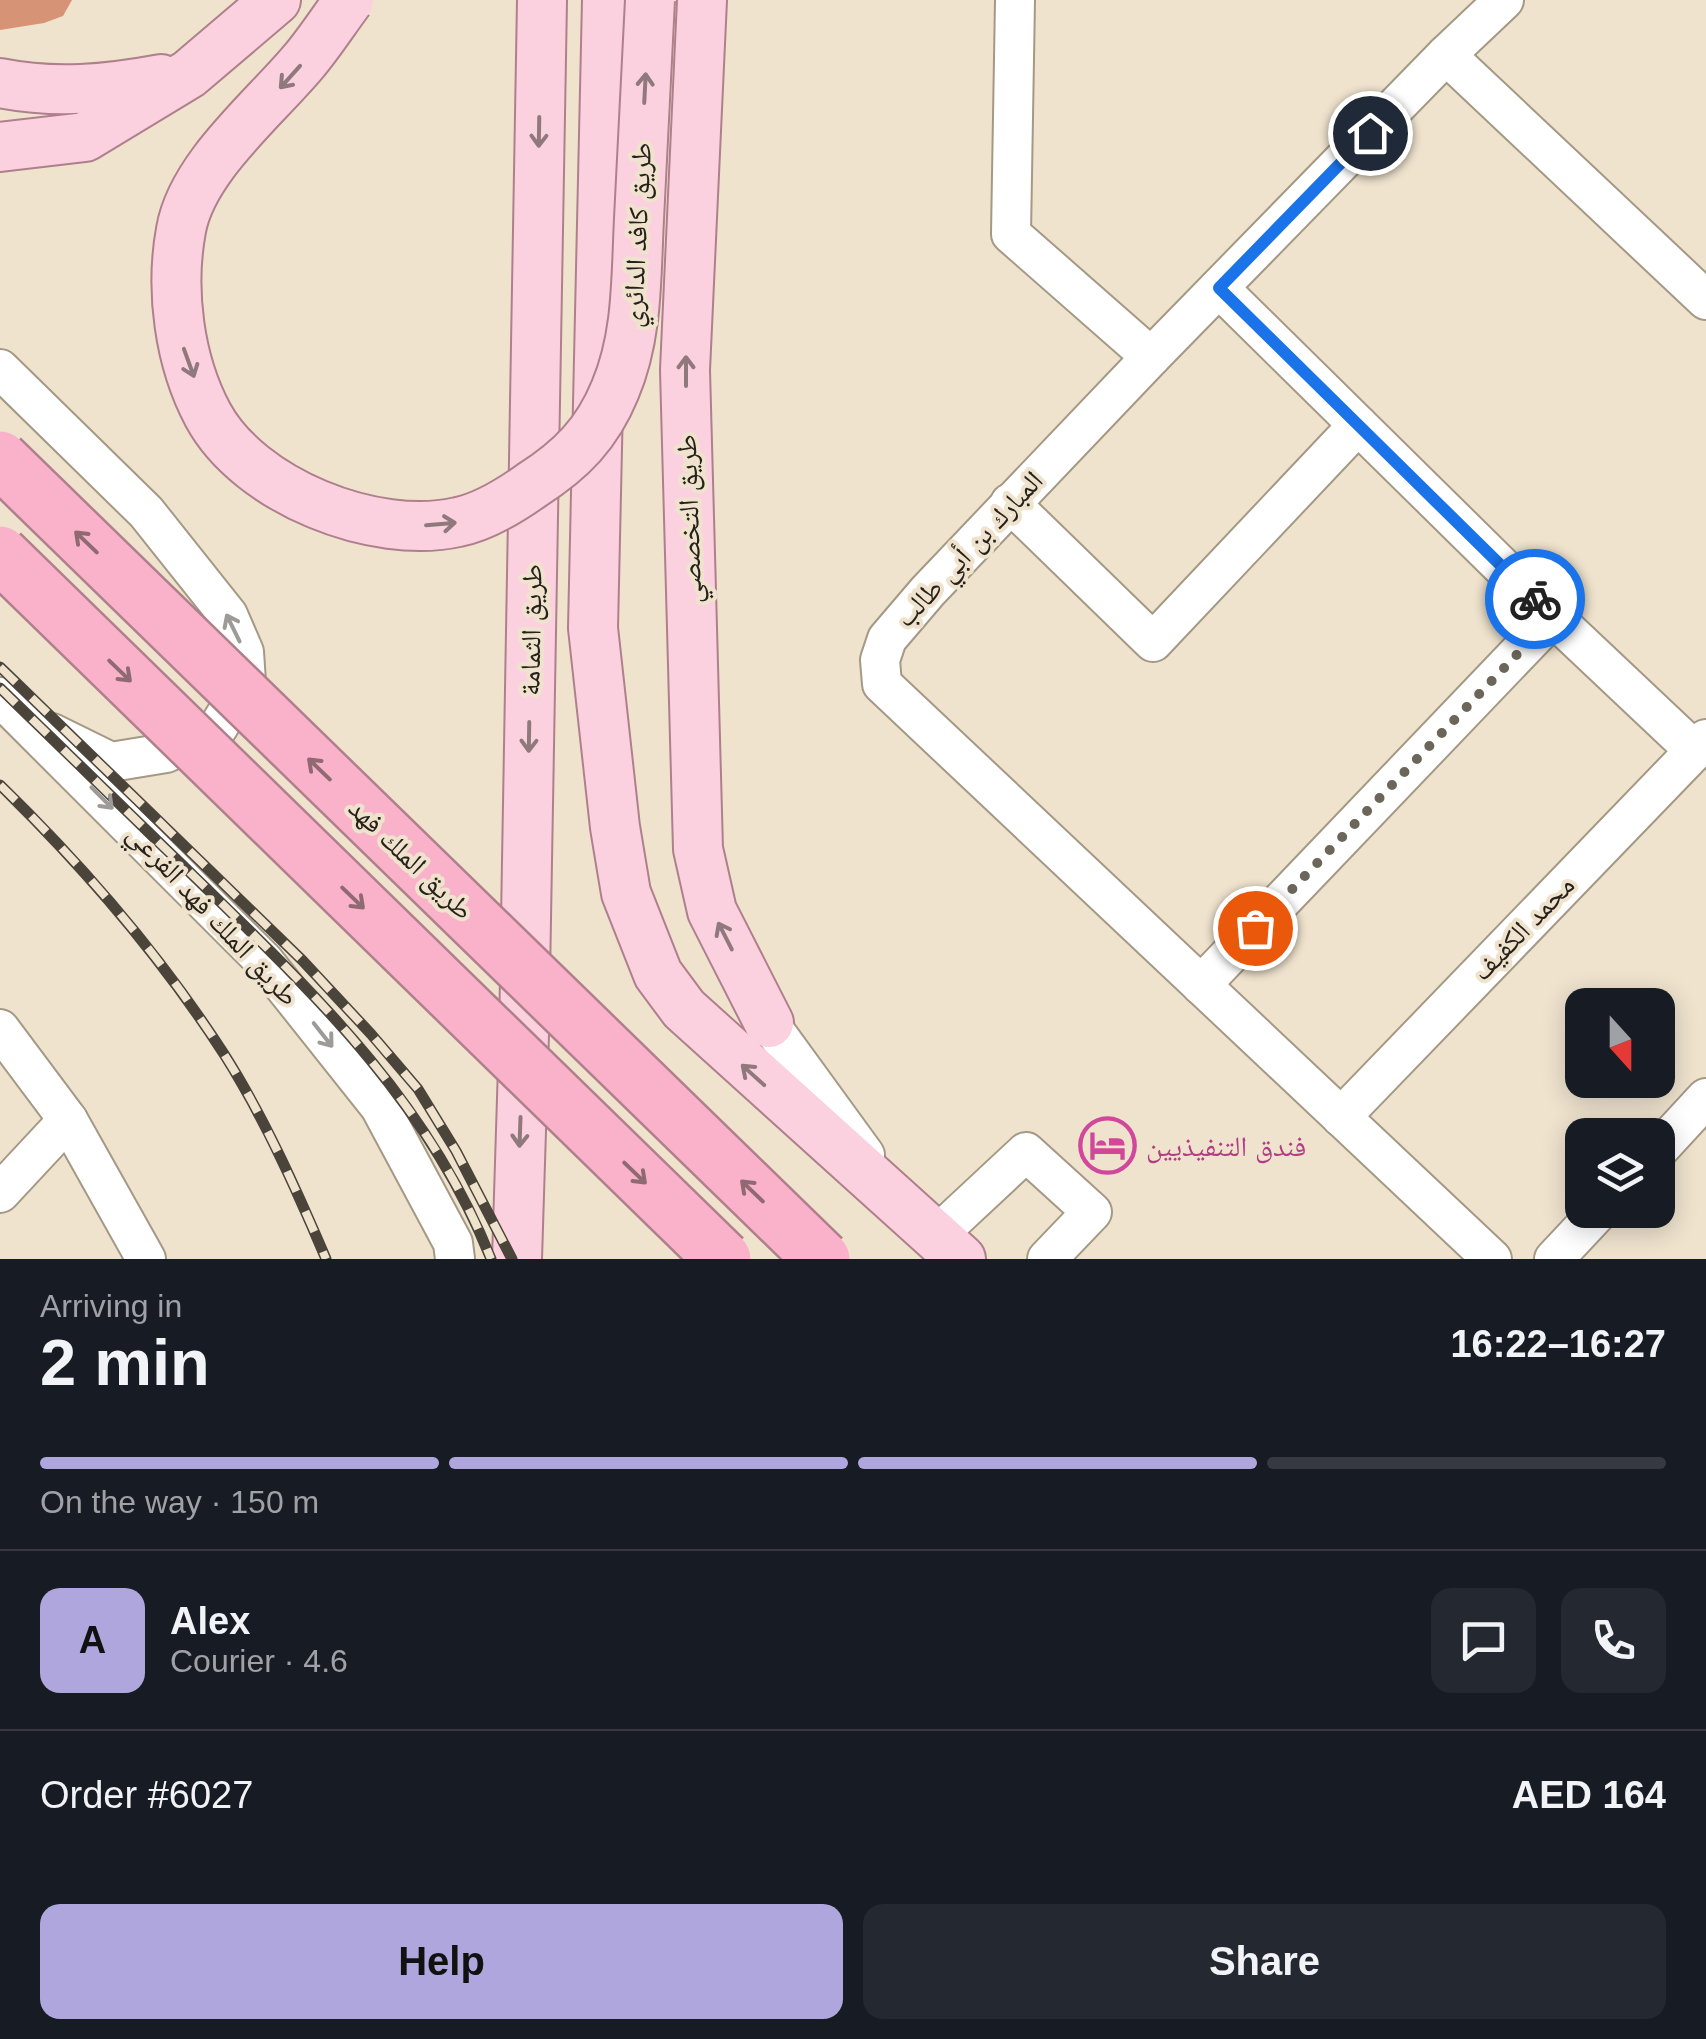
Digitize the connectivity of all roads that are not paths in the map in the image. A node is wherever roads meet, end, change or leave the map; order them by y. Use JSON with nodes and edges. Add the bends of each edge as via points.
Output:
{"nodes":[{"id":1,"x":276,"y":0,"type":"edge"},
{"id":2,"x":348,"y":0,"type":"edge"},
{"id":3,"x":542,"y":0,"type":"edge"},
{"id":4,"x":608,"y":0,"type":"edge"},
{"id":5,"x":650,"y":0,"type":"edge"},
{"id":6,"x":702,"y":0,"type":"edge"},
{"id":7,"x":1015,"y":0,"type":"edge"},
{"id":8,"x":1504,"y":0,"type":"edge"},
{"id":9,"x":1446,"y":55,"type":"junction"},
{"id":10,"x":189,"y":74,"type":"junction"},
{"id":11,"x":0,"y":83,"type":"edge"},
{"id":12,"x":0,"y":147,"type":"edge"},
{"id":13,"x":1219,"y":288,"type":"junction"},
{"id":14,"x":1706,"y":300,"type":"edge"},
{"id":15,"x":1151,"y":357,"type":"junction"},
{"id":16,"x":0,"y":369,"type":"edge"},
{"id":17,"x":1358,"y":425,"type":"junction"},
{"id":18,"x":0,"y":459,"type":"edge"},
{"id":19,"x":1010,"y":503,"type":"junction"},
{"id":20,"x":0,"y":554,"type":"edge"},
{"id":21,"x":1553,"y":617,"type":"junction"},
{"id":22,"x":4,"y":700,"type":"edge"},
{"id":23,"x":1700,"y":745,"type":"edge"},
{"id":24,"x":1201,"y":985,"type":"junction"},
{"id":25,"x":769,"y":1023,"type":"joint"},
{"id":26,"x":0,"y":1028,"type":"edge"},
{"id":27,"x":1706,"y":1098,"type":"edge"},
{"id":28,"x":1341,"y":1117,"type":"junction"},
{"id":29,"x":68,"y":1120,"type":"junction"},
{"id":30,"x":1675,"y":1132,"type":"edge"},
{"id":31,"x":0,"y":1194,"type":"edge"},
{"id":32,"x":1583,"y":1228,"type":"edge"},
{"id":33,"x":934,"y":1234,"type":"edge"},
{"id":34,"x":146,"y":1259,"type":"edge"},
{"id":35,"x":454,"y":1259,"type":"edge"},
{"id":36,"x":517,"y":1259,"type":"edge"},
{"id":37,"x":723,"y":1259,"type":"edge"},
{"id":38,"x":822,"y":1259,"type":"edge"},
{"id":39,"x":1047,"y":1259,"type":"edge"},
{"id":40,"x":1492,"y":1259,"type":"edge"},
{"id":41,"x":1554,"y":1259,"type":"edge"}],
"edges":[{"from":1,"to":10,"type":"main road"},
{"from":2,"to":5,"type":"main road","name":"طريق كافد الدائري","one_way":true,"bridge":true,"via":[[306,59],[204,174],[181,227],[176,288],[184,348],[208,414],[250,466],[332,509],[423,525],[460,522],[552,472],[584,446],[614,392],[632,338]]},
{"from":3,"to":36,"type":"main road","name":"طريق الثمامة","one_way":true},
{"from":33,"to":4,"type":"main road","one_way":true,"via":[[684,1009],[658,974],[626,893],[594,628]]},
{"from":25,"to":6,"type":"main road","name":"طريق التخصصي","one_way":true,"via":[[712,911],[698,849],[685,370]]},
{"from":7,"to":15,"type":"street","via":[[1010,234]]},
{"from":8,"to":9,"type":"street","name":"المبارك بن أبي طالب"},
{"from":9,"to":13,"type":"street","name":"المبارك بن أبي طالب"},
{"from":9,"to":14,"type":"street"},
{"from":10,"to":11,"type":"main road","via":[[105,89],[32,90]]},
{"from":10,"to":12,"type":"main road","via":[[85,138]]},
{"from":13,"to":15,"type":"street","name":"المبارك بن أبي طالب"},
{"from":13,"to":17,"type":"street"},
{"from":15,"to":19,"type":"street","name":"المبارك بن أبي طالب"},
{"from":22,"to":16,"type":"street","one_way":true,"via":[[62,740],[111,762],[166,753],[217,729],[246,682],[244,652],[228,615],[146,512]]},
{"from":17,"to":19,"type":"street","via":[[1153,642]]},
{"from":17,"to":21,"type":"street"},
{"from":38,"to":18,"type":"highway","name":"طريق الملك فهد","one_way":true,"bridge":true},
{"from":19,"to":24,"type":"street","name":"المبارك بن أبي طالب","via":[[887,639],[882,684]]},
{"from":20,"to":37,"type":"highway","one_way":true,"bridge":true},
{"from":21,"to":23,"type":"street"},
{"from":21,"to":24,"type":"street"},
{"from":22,"to":35,"type":"street","name":"طريق الملك فهد الفرعي","one_way":true,"via":[[264,960],[380,1108],[453,1243]]},
{"from":23,"to":28,"type":"street","name":"محمد الكفيف"},
{"from":24,"to":28,"type":"street","name":"المبارك بن أبي طالب"},
{"from":25,"to":33,"type":"street"},
{"from":26,"to":29,"type":"street"},
{"from":27,"to":30,"type":"street"},
{"from":28,"to":40,"type":"street","name":"المبارك بن أبي طالب"},
{"from":29,"to":31,"type":"street"},
{"from":29,"to":34,"type":"street"},
{"from":32,"to":41,"type":"street"},
{"from":33,"to":39,"type":"street","via":[[1026,1152],[1092,1212]]}]}
